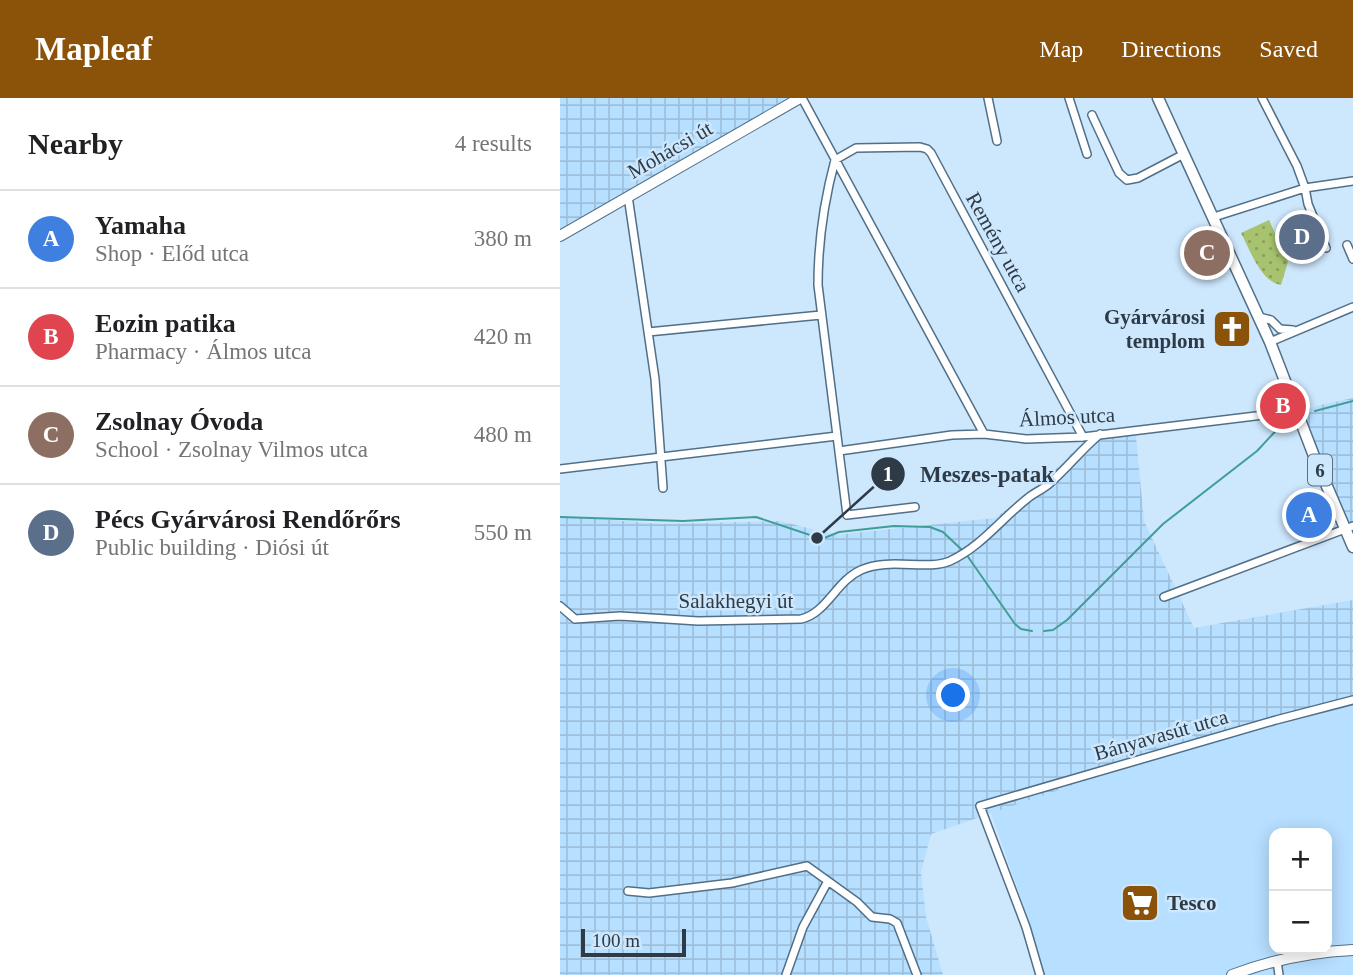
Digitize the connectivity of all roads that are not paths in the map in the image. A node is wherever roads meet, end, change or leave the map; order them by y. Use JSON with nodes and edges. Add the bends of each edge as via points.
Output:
{"nodes":[{"id":1,"x":801,"y":98,"type":"edge"},
{"id":2,"x":988,"y":98,"type":"edge"},
{"id":3,"x":1069,"y":98,"type":"edge"},
{"id":4,"x":1158,"y":98,"type":"edge"},
{"id":5,"x":1262,"y":98,"type":"edge"},
{"id":6,"x":1092,"y":115,"type":"dead end"},
{"id":7,"x":998,"y":141,"type":"dead end"},
{"id":8,"x":1087,"y":154,"type":"dead end"},
{"id":9,"x":1184,"y":154,"type":"junction"},
{"id":10,"x":835,"y":160,"type":"junction"},
{"id":11,"x":1353,"y":181,"type":"edge"},
{"id":12,"x":1306,"y":188,"type":"junction"},
{"id":13,"x":628,"y":196,"type":"junction"},
{"id":14,"x":1214,"y":217,"type":"junction"},
{"id":15,"x":560,"y":236,"type":"edge"},
{"id":16,"x":1348,"y":245,"type":"dead end"},
{"id":17,"x":1326,"y":248,"type":"dead end"},
{"id":18,"x":1353,"y":259,"type":"edge"},
{"id":19,"x":1353,"y":307,"type":"edge"},
{"id":20,"x":821,"y":315,"type":"junction"},
{"id":21,"x":1259,"y":317,"type":"junction"},
{"id":22,"x":1301,"y":329,"type":"junction"},
{"id":23,"x":648,"y":332,"type":"junction"},
{"id":24,"x":1270,"y":342,"type":"junction"},
{"id":25,"x":1297,"y":411,"type":"junction"},
{"id":26,"x":984,"y":434,"type":"junction"},
{"id":27,"x":1100,"y":434,"type":"junction"},
{"id":28,"x":837,"y":436,"type":"junction"},
{"id":29,"x":1083,"y":437,"type":"junction"},
{"id":30,"x":839,"y":451,"type":"junction"},
{"id":31,"x":660,"y":457,"type":"junction"},
{"id":32,"x":560,"y":469,"type":"edge"},
{"id":33,"x":663,"y":488,"type":"dead end"},
{"id":34,"x":915,"y":507,"type":"dead end"},
{"id":35,"x":1349,"y":528,"type":"edge"},
{"id":36,"x":1353,"y":547,"type":"edge"},
{"id":37,"x":1164,"y":597,"type":"dead end"},
{"id":38,"x":560,"y":606,"type":"edge"},
{"id":39,"x":1353,"y":701,"type":"edge"},
{"id":40,"x":828,"y":881,"type":"junction"},
{"id":41,"x":628,"y":891,"type":"dead end"},
{"id":42,"x":1353,"y":950,"type":"edge"},
{"id":43,"x":1277,"y":961,"type":"junction"},
{"id":44,"x":786,"y":975,"type":"edge"},
{"id":45,"x":916,"y":975,"type":"edge"},
{"id":46,"x":1040,"y":975,"type":"edge"},
{"id":47,"x":1232,"y":975,"type":"edge"},
{"id":48,"x":1279,"y":975,"type":"edge"}],
"edges":[{"from":1,"to":10,"type":"street"},
{"from":1,"to":13,"type":"main road","name":"Mohácsi út"},
{"from":2,"to":7,"type":"street"},
{"from":3,"to":8,"type":"street"},
{"from":4,"to":9,"type":"main road","number":"6"},
{"from":5,"to":12,"type":"street"},
{"from":6,"to":9,"type":"street","via":[[1119,173],[1127,180]]},
{"from":9,"to":14,"type":"main road","number":"6"},
{"from":10,"to":20,"type":"street","via":[[818,262]]},
{"from":10,"to":26,"type":"street"},
{"from":10,"to":29,"type":"street","name":"Remény utca","via":[[856,148],[920,146],[931,153]]},
{"from":11,"to":12,"type":"street"},
{"from":12,"to":14,"type":"street"},
{"from":12,"to":17,"type":"street"},
{"from":13,"to":15,"type":"main road","name":"Mohácsi út"},
{"from":13,"to":23,"type":"street"},
{"from":14,"to":21,"type":"main road","number":"6"},
{"from":16,"to":18,"type":"street"},
{"from":19,"to":22,"type":"street"},
{"from":20,"to":23,"type":"street"},
{"from":20,"to":28,"type":"street"},
{"from":21,"to":22,"type":"street","via":[[1280,329]]},
{"from":21,"to":24,"type":"main road","number":"6"},
{"from":22,"to":24,"type":"street"},
{"from":23,"to":31,"type":"street"},
{"from":24,"to":25,"type":"main road","number":"6"},
{"from":25,"to":27,"type":"street","name":"Álmos utca"},
{"from":25,"to":35,"type":"main road","number":"6"},
{"from":26,"to":29,"type":"street","name":"Álmos utca","via":[[1026,439]]},
{"from":26,"to":30,"type":"street","name":"Álmos utca"},
{"from":27,"to":29,"type":"street","name":"Álmos utca"},
{"from":27,"to":38,"type":"street","name":"Salakhegyi út","via":[[971,550],[947,562],[898,562],[864,568],[851,574],[814,616],[801,620],[575,619]]},
{"from":28,"to":30,"type":"street"},
{"from":28,"to":31,"type":"street"},
{"from":30,"to":34,"type":"street","via":[[847,515]]},
{"from":31,"to":32,"type":"street"},
{"from":31,"to":33,"type":"street"},
{"from":35,"to":36,"type":"main road","number":"6"},
{"from":35,"to":37,"type":"street"},
{"from":39,"to":46,"type":"street","name":"Bányavasút utca","via":[[980,806]]},
{"from":40,"to":41,"type":"street","via":[[804,865],[732,883],[649,893]]},
{"from":40,"to":44,"type":"street","via":[[803,928]]},
{"from":40,"to":45,"type":"street","via":[[872,917],[897,923]]},
{"from":42,"to":43,"type":"main road"},
{"from":43,"to":47,"type":"main road"},
{"from":43,"to":48,"type":"street"}]}
